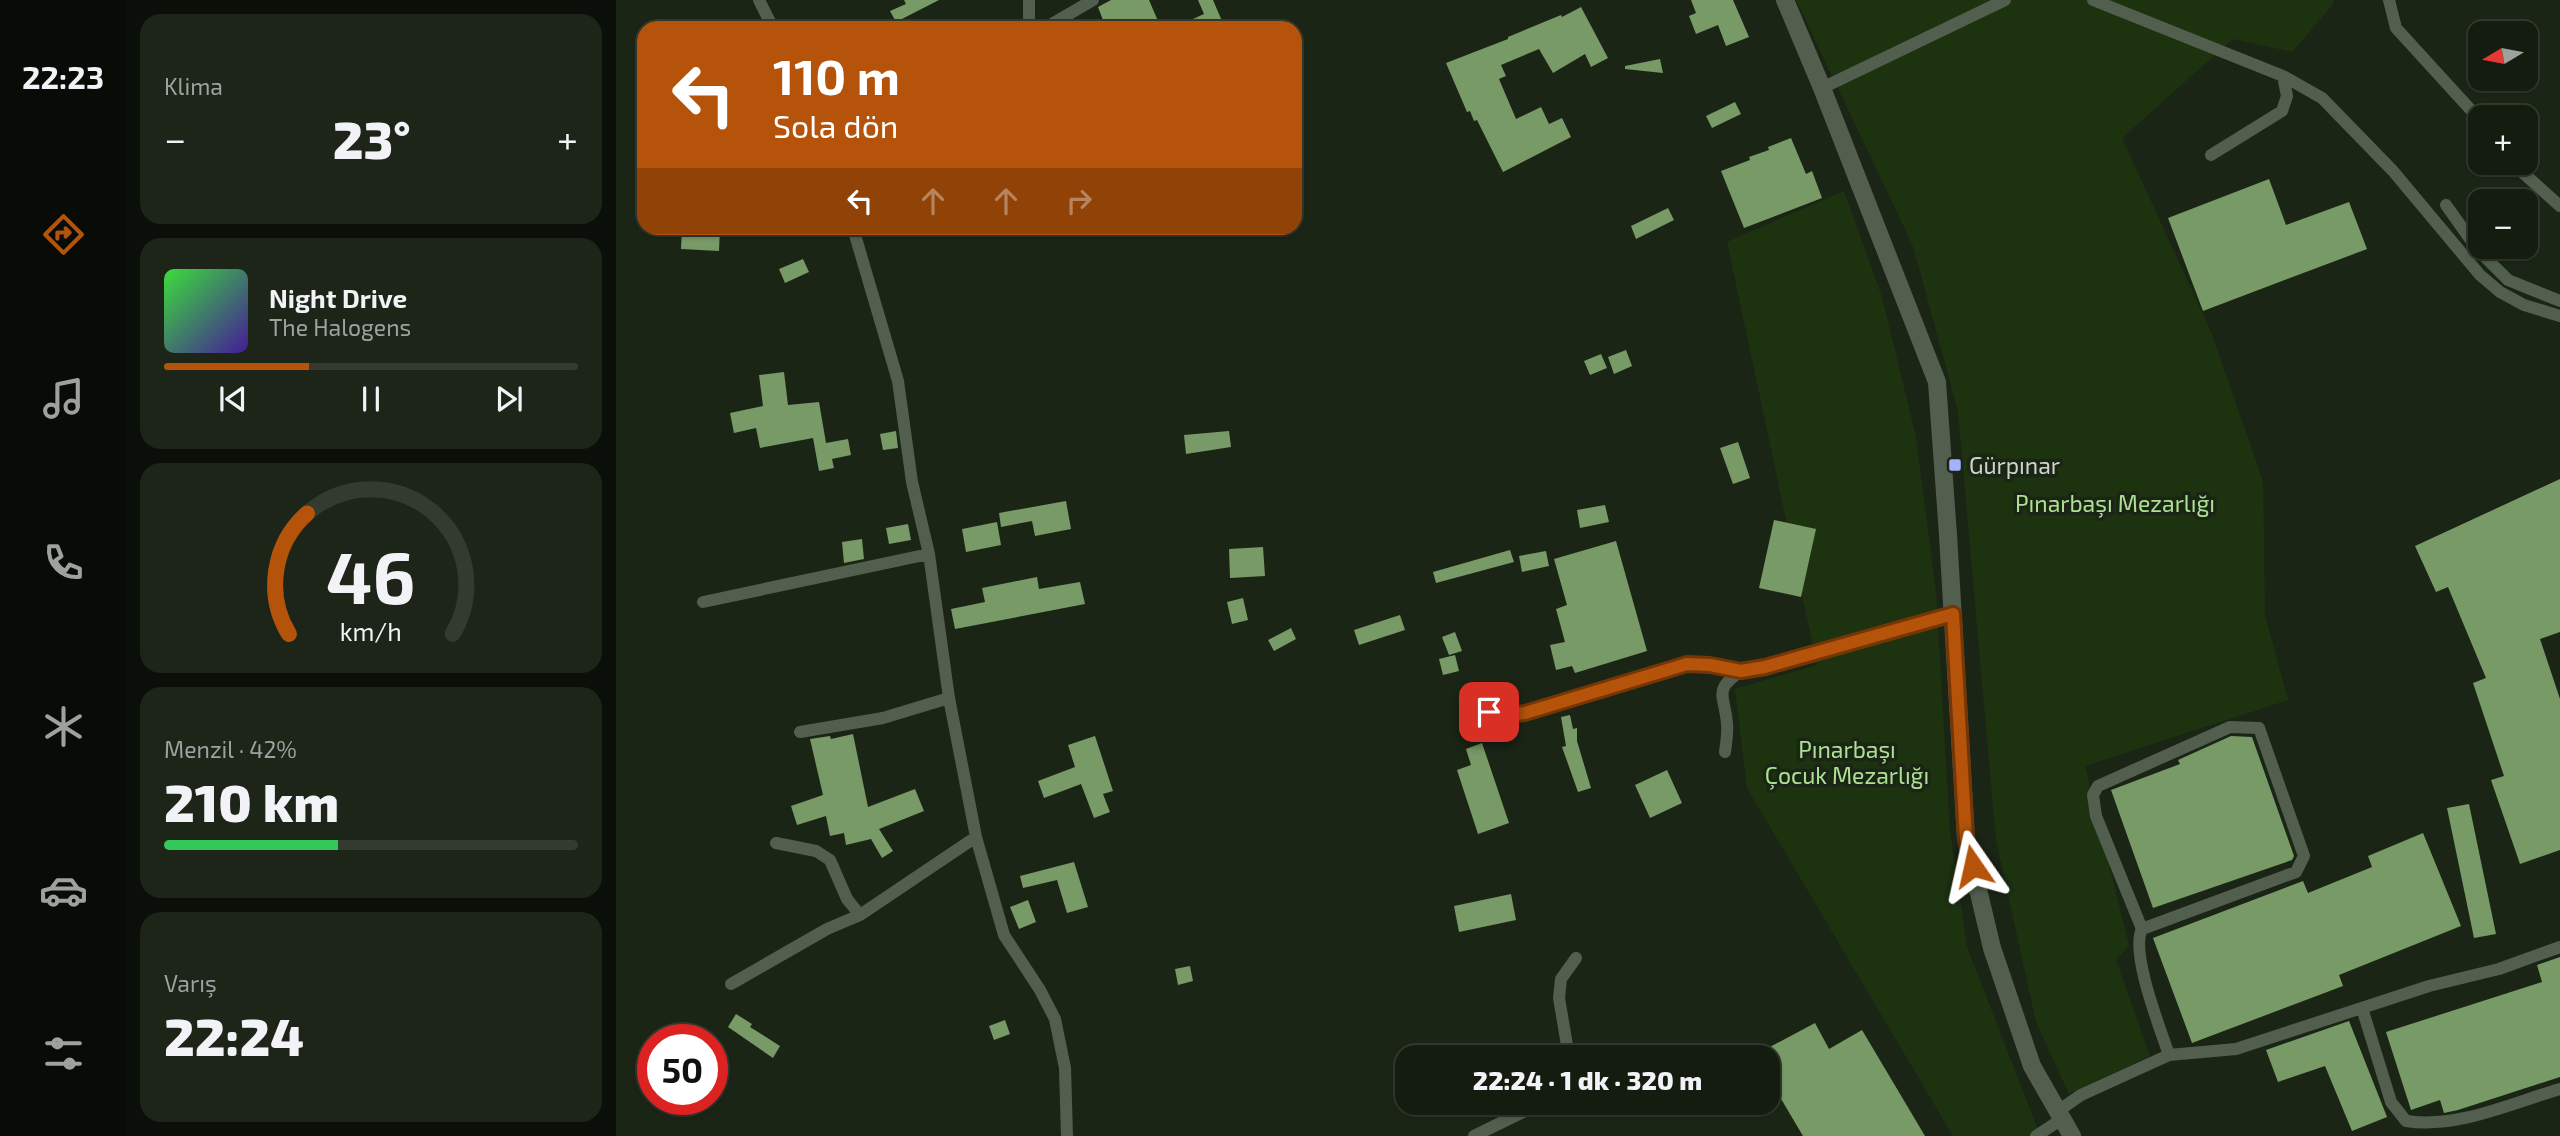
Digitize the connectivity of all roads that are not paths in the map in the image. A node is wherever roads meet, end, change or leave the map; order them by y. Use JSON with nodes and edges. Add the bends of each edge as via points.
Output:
{"nodes":[{"id":1,"x":760,"y":0,"type":"edge"},
{"id":2,"x":1030,"y":0,"type":"edge"},
{"id":3,"x":1093,"y":0,"type":"edge"},
{"id":4,"x":1785,"y":0,"type":"edge"},
{"id":5,"x":2005,"y":0,"type":"edge"},
{"id":6,"x":2093,"y":0,"type":"edge"},
{"id":7,"x":2389,"y":0,"type":"edge"},
{"id":8,"x":2113,"y":4,"type":"edge"},
{"id":9,"x":770,"y":21,"type":"edge"},
{"id":10,"x":1029,"y":21,"type":"edge"},
{"id":11,"x":1057,"y":21,"type":"edge"},
{"id":12,"x":2283,"y":76,"type":"junction"},
{"id":13,"x":1822,"y":88,"type":"junction"},
{"id":14,"x":2468,"y":108,"type":"edge"},
{"id":15,"x":2211,"y":155,"type":"dead end"},
{"id":16,"x":2525,"y":175,"type":"edge"},
{"id":17,"x":2446,"y":205,"type":"dead end"},
{"id":18,"x":2560,"y":206,"type":"edge"},
{"id":19,"x":855,"y":235,"type":"edge"},
{"id":20,"x":2560,"y":301,"type":"edge"},
{"id":21,"x":2560,"y":316,"type":"edge"},
{"id":22,"x":929,"y":554,"type":"junction"},
{"id":23,"x":703,"y":602,"type":"dead end"},
{"id":24,"x":1953,"y":614,"type":"junction"},
{"id":25,"x":1741,"y":671,"type":"junction"},
{"id":26,"x":949,"y":698,"type":"junction"},
{"id":27,"x":1472,"y":709,"type":"dead end"},
{"id":28,"x":800,"y":732,"type":"dead end"},
{"id":29,"x":1725,"y":752,"type":"dead end"},
{"id":30,"x":976,"y":837,"type":"junction"},
{"id":31,"x":776,"y":843,"type":"dead end"},
{"id":32,"x":859,"y":915,"type":"junction"},
{"id":33,"x":2142,"y":929,"type":"junction"},
{"id":34,"x":2560,"y":947,"type":"edge"},
{"id":35,"x":1576,"y":958,"type":"dead end"},
{"id":36,"x":731,"y":984,"type":"dead end"},
{"id":37,"x":2362,"y":1008,"type":"junction"},
{"id":38,"x":1567,"y":1045,"type":"edge"},
{"id":39,"x":2169,"y":1055,"type":"junction"},
{"id":40,"x":2560,"y":1089,"type":"edge"},
{"id":41,"x":1518,"y":1115,"type":"edge"},
{"id":42,"x":2060,"y":1115,"type":"junction"},
{"id":43,"x":1067,"y":1136,"type":"edge"},
{"id":44,"x":1474,"y":1136,"type":"edge"},
{"id":45,"x":2036,"y":1136,"type":"edge"},
{"id":46,"x":2072,"y":1136,"type":"edge"}],
"edges":[{"from":1,"to":9,"type":"street"},
{"from":2,"to":10,"type":"street"},
{"from":3,"to":11,"type":"street"},
{"from":4,"to":13,"type":"main road"},
{"from":5,"to":13,"type":"street"},
{"from":6,"to":8,"type":"street"},
{"from":7,"to":14,"type":"street","via":[[2396,28]]},
{"from":8,"to":12,"type":"street"},
{"from":12,"to":15,"type":"street","via":[[2287,96],[2282,111]]},
{"from":12,"to":21,"type":"street","via":[[2322,98],[2393,171],[2480,275],[2524,305]]},
{"from":13,"to":24,"type":"main road","via":[[1937,382]]},
{"from":16,"to":18,"type":"street"},
{"from":17,"to":20,"type":"street","via":[[2478,250],[2508,280]]},
{"from":19,"to":22,"type":"street","via":[[898,381],[912,482]]},
{"from":22,"to":23,"type":"street"},
{"from":22,"to":26,"type":"street"},
{"from":24,"to":25,"type":"street"},
{"from":24,"to":42,"type":"main road","via":[[1966,839],[1992,948],[2023,1040]]},
{"from":25,"to":27,"type":"street","via":[[1687,664],[1525,713]]},
{"from":25,"to":29,"type":"street","via":[[1726,682],[1722,693]]},
{"from":26,"to":28,"type":"street","via":[[883,718]]},
{"from":26,"to":30,"type":"street"},
{"from":30,"to":32,"type":"street"},
{"from":30,"to":43,"type":"street","via":[[1004,935],[1055,1019],[1065,1068]]},
{"from":31,"to":32,"type":"street","via":[[816,851],[830,860]]},
{"from":32,"to":36,"type":"street"},
{"from":33,"to":33,"type":"street","via":[[2295,872],[2304,856],[2259,728],[2230,727],[2098,786],[2093,795],[2096,816]]},
{"from":33,"to":39,"type":"street","via":[[2137,938],[2146,985]]},
{"from":34,"to":37,"type":"street"},
{"from":35,"to":38,"type":"street","via":[[1561,979],[1559,998]]},
{"from":37,"to":39,"type":"street","via":[[2236,1049]]},
{"from":37,"to":40,"type":"street","via":[[2391,1102],[2406,1121],[2426,1124],[2465,1117]]},
{"from":39,"to":42,"type":"street","via":[[2081,1095]]},
{"from":41,"to":44,"type":"street"},
{"from":42,"to":45,"type":"street"},
{"from":42,"to":46,"type":"main road"}]}
